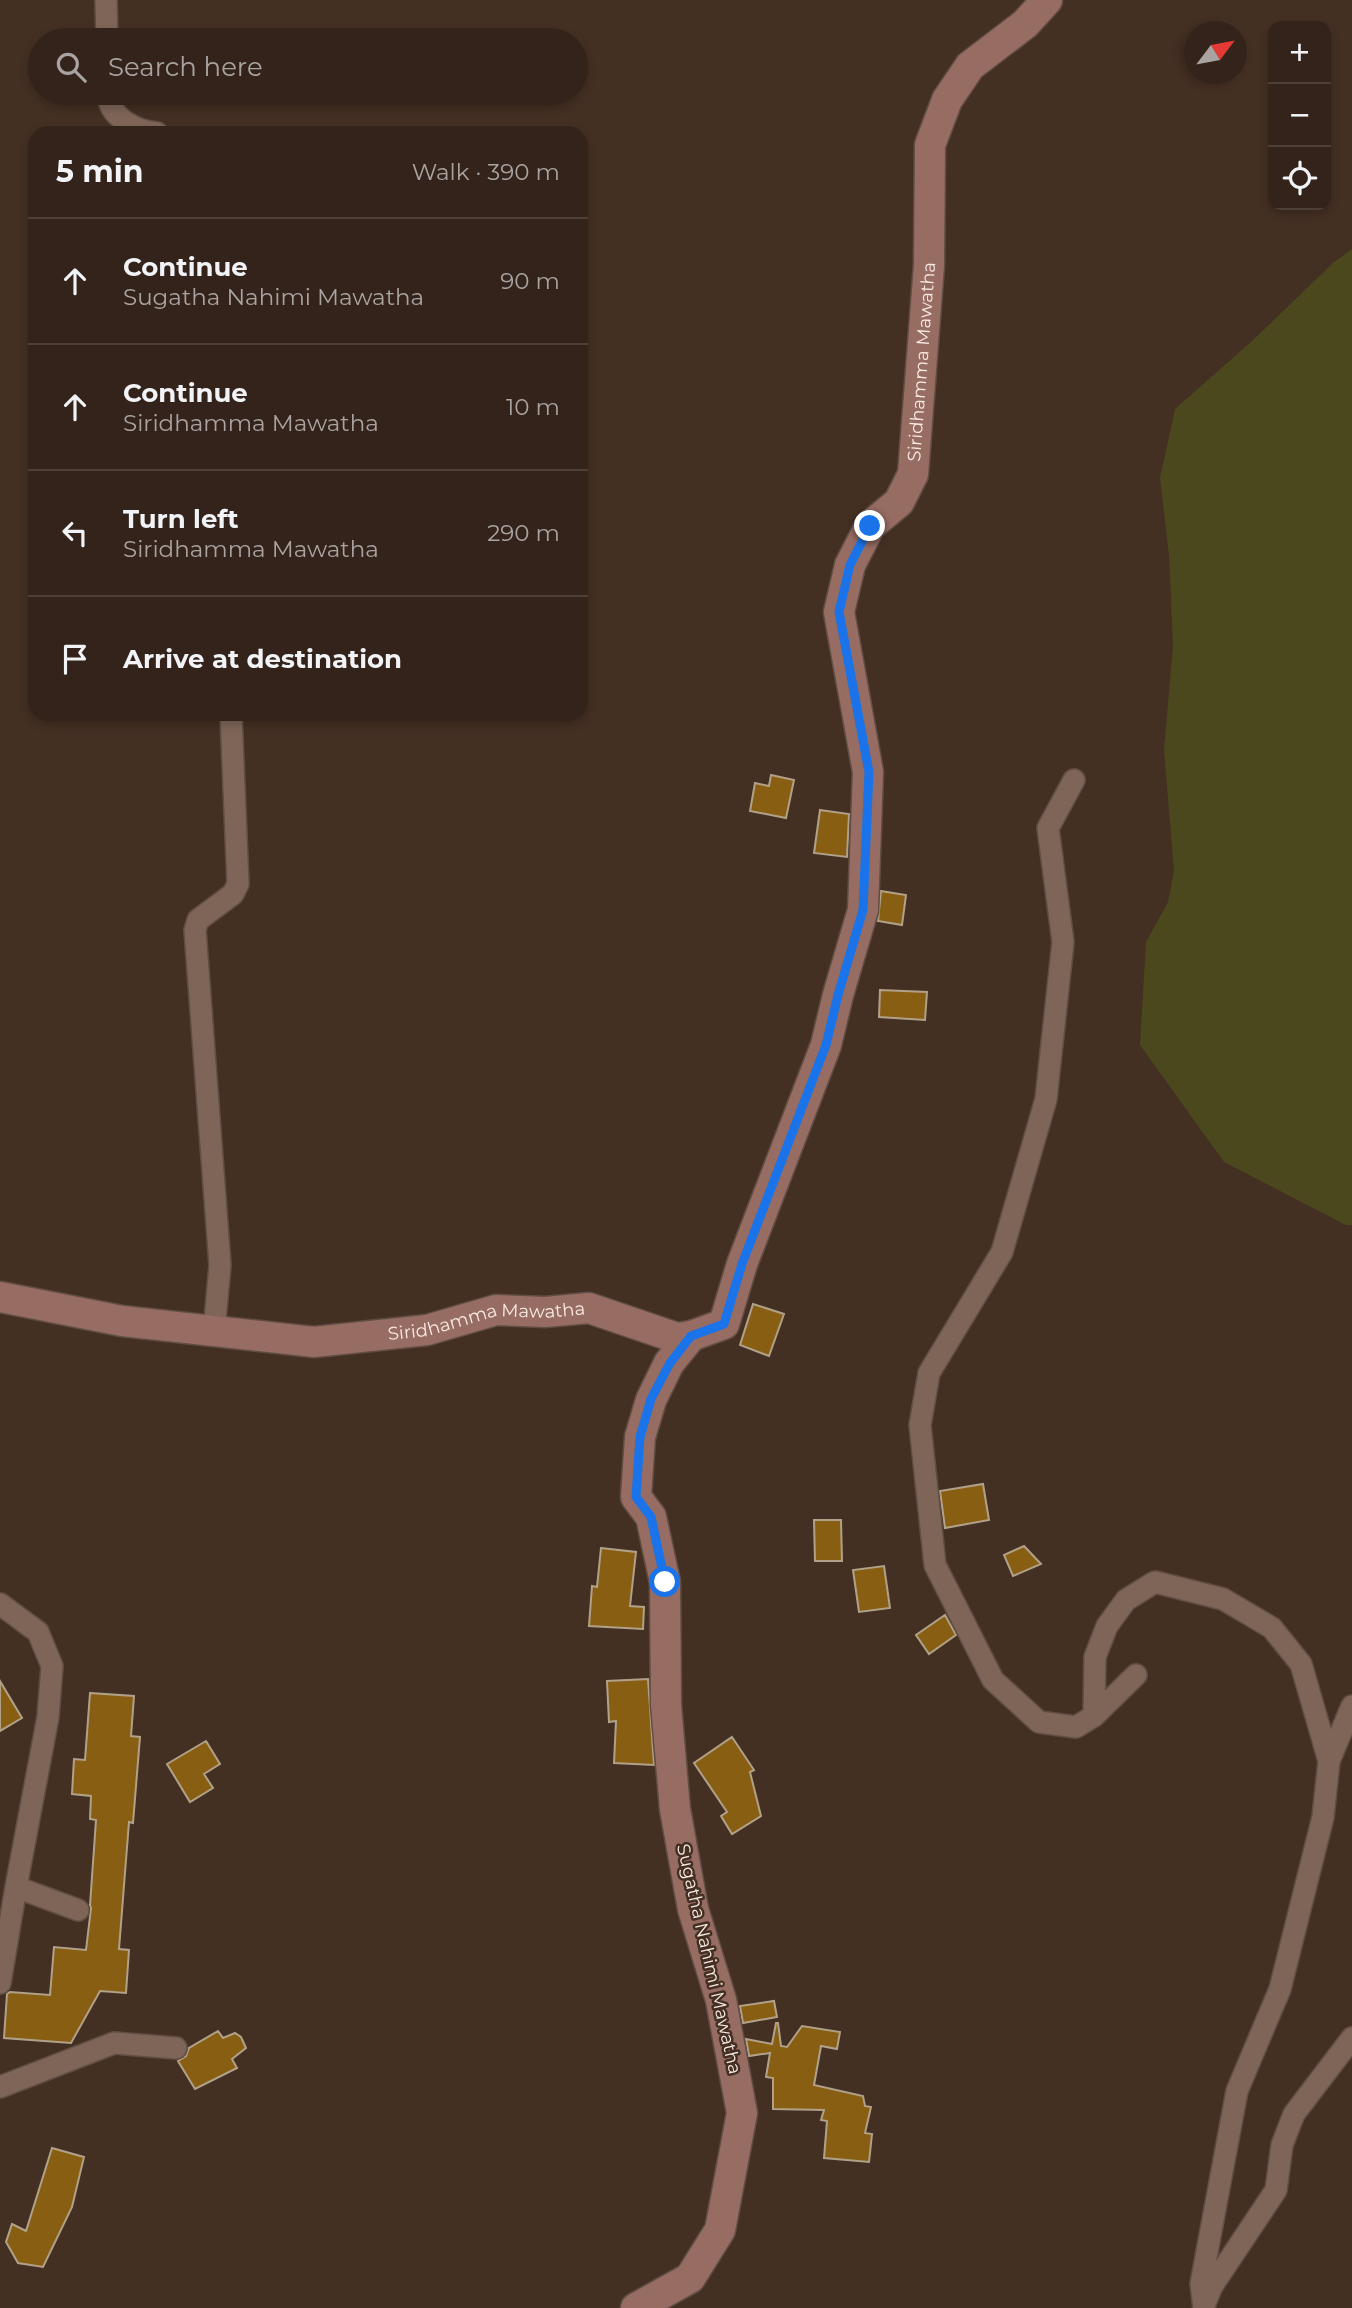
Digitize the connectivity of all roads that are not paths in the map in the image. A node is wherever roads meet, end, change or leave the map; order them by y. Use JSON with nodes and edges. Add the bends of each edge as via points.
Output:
{"nodes":[{"id":1,"x":106,"y":0,"type":"edge"},
{"id":2,"x":1047,"y":0,"type":"edge"},
{"id":3,"x":107,"y":28,"type":"edge"},
{"id":4,"x":110,"y":105,"type":"edge"},
{"id":5,"x":134,"y":126,"type":"edge"},
{"id":6,"x":230,"y":721,"type":"edge"},
{"id":7,"x":1074,"y":780,"type":"dead end"},
{"id":8,"x":5,"y":1292,"type":"edge"},
{"id":9,"x":214,"y":1331,"type":"junction"},
{"id":10,"x":691,"y":1336,"type":"junction"},
{"id":11,"x":0,"y":1604,"type":"edge"},
{"id":12,"x":1136,"y":1675,"type":"dead end"},
{"id":13,"x":1352,"y":1706,"type":"edge"},
{"id":14,"x":1094,"y":1716,"type":"junction"},
{"id":15,"x":1329,"y":1761,"type":"junction"},
{"id":16,"x":16,"y":1887,"type":"junction"},
{"id":17,"x":78,"y":1910,"type":"dead end"},
{"id":18,"x":0,"y":1983,"type":"edge"},
{"id":19,"x":1352,"y":2038,"type":"edge"},
{"id":20,"x":176,"y":2048,"type":"dead end"},
{"id":21,"x":0,"y":2087,"type":"edge"},
{"id":22,"x":636,"y":2308,"type":"edge"}],
"edges":[{"from":1,"to":3,"type":"street"},
{"from":2,"to":10,"type":"street","name":"Siridhamma Mawatha","via":[[1025,24],[970,66],[947,100],[930,145],[929,265],[913,474],[899,502],[870,526],[850,565],[839,612],[869,772],[863,910],[826,1045],[742,1264],[724,1324]]},
{"from":4,"to":5,"type":"street"},
{"from":6,"to":9,"type":"street","via":[[238,884],[233,894],[198,920],[195,930],[220,1265]]},
{"from":7,"to":14,"type":"street","via":[[1048,828],[1063,942],[1046,1100],[1002,1252],[929,1373],[920,1425],[934,1565],[993,1680],[1039,1722],[1076,1727]]},
{"from":8,"to":9,"type":"street","name":"Siridhamma Mawatha","via":[[121,1321]]},
{"from":9,"to":10,"type":"street","name":"Siridhamma Mawatha","via":[[314,1342],[427,1330],[496,1310],[589,1308],[677,1338]]},
{"from":10,"to":22,"type":"street","name":"Sugatha Nahimi Mawatha","via":[[651,1399],[640,1437],[636,1497],[651,1517],[665,1582],[666,1705],[675,1809],[693,1909],[721,2000],[742,2113],[720,2230],[690,2278]]},
{"from":11,"to":16,"type":"street","via":[[38,1632],[52,1666],[48,1717]]},
{"from":12,"to":14,"type":"street"},
{"from":13,"to":15,"type":"street"},
{"from":14,"to":15,"type":"street","via":[[1095,1657],[1107,1626],[1126,1600],[1155,1582],[1223,1600],[1272,1628],[1301,1664]]},
{"from":15,"to":19,"type":"street","via":[[1323,1817],[1280,1989],[1237,2091],[1201,2284],[1203,2308],[1212,2286],[1276,2190],[1282,2145],[1294,2114]]},
{"from":16,"to":17,"type":"street"},
{"from":16,"to":18,"type":"street"},
{"from":20,"to":21,"type":"street","via":[[114,2043]]}]}
